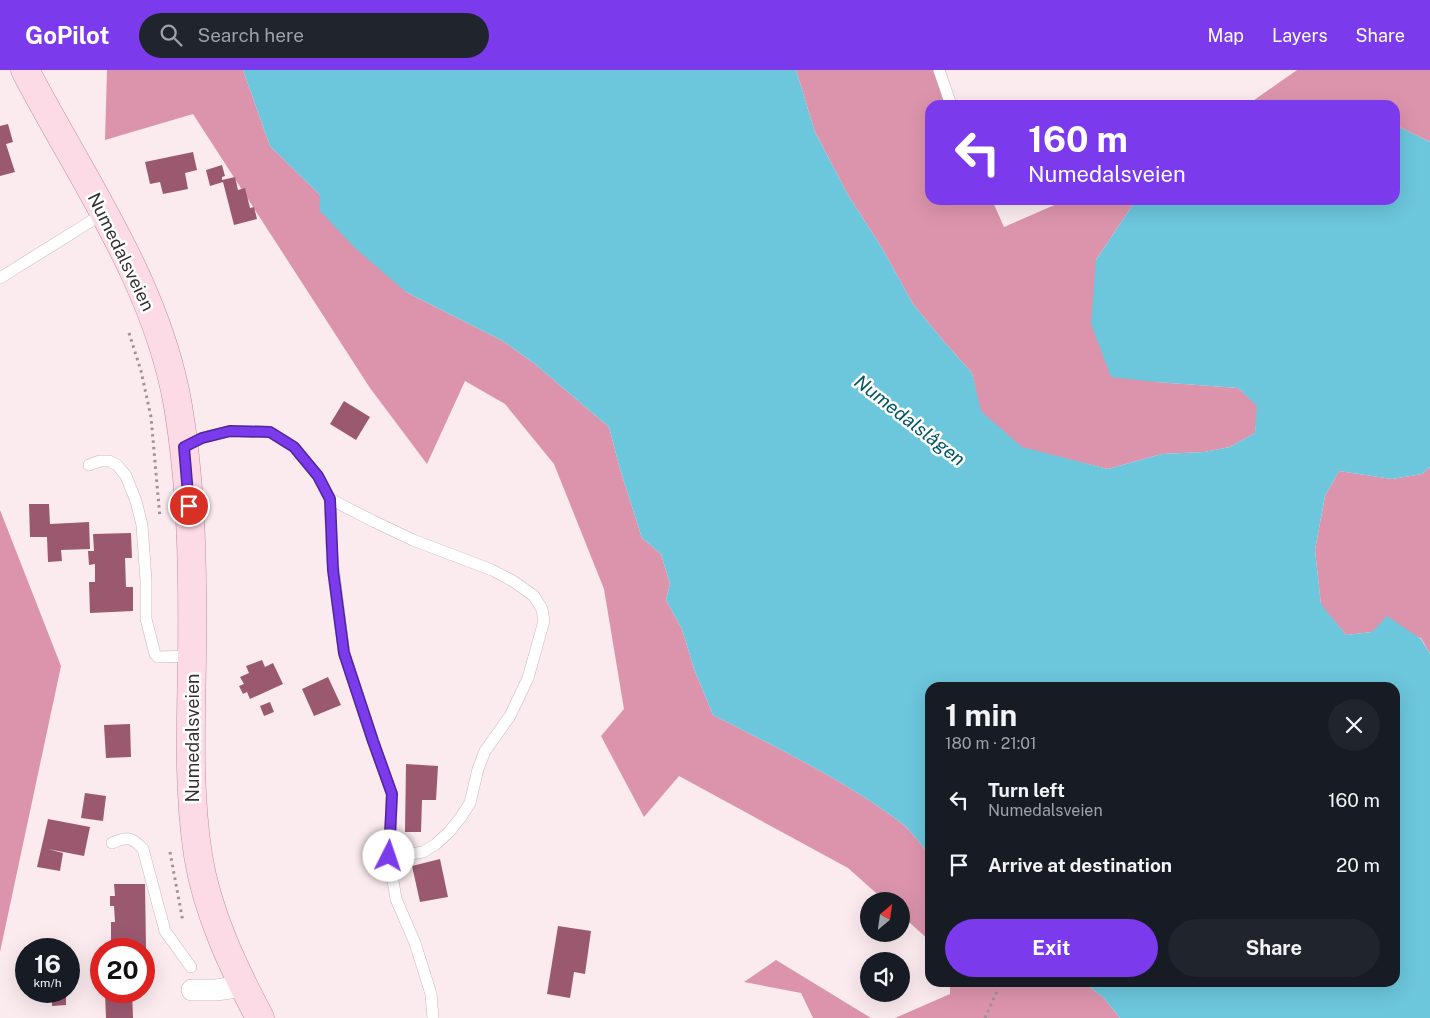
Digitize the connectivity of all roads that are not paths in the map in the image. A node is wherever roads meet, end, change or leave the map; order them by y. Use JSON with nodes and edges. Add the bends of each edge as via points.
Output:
{"nodes":[{"id":1,"x":26,"y":70,"type":"edge"},
{"id":2,"x":939,"y":70,"type":"edge"},
{"id":3,"x":949,"y":100,"type":"edge"},
{"id":4,"x":104,"y":213,"type":"junction"},
{"id":5,"x":0,"y":278,"type":"edge"},
{"id":6,"x":184,"y":447,"type":"junction"},
{"id":7,"x":89,"y":465,"type":"dead end"},
{"id":8,"x":330,"y":499,"type":"junction"},
{"id":9,"x":192,"y":656,"type":"junction"},
{"id":10,"x":112,"y":843,"type":"dead end"},
{"id":11,"x":389,"y":856,"type":"junction"},
{"id":12,"x":191,"y":967,"type":"dead end"},
{"id":13,"x":243,"y":986,"type":"junction"},
{"id":14,"x":192,"y":990,"type":"dead end"},
{"id":15,"x":260,"y":1018,"type":"edge"},
{"id":16,"x":434,"y":1018,"type":"edge"}],
"edges":[{"from":1,"to":4,"type":"main road","name":"Numedalsveien"},
{"from":2,"to":3,"type":"lane"},
{"from":4,"to":5,"type":"lane"},
{"from":4,"to":6,"type":"main road","name":"Numedalsveien","via":[[154,320],[178,404]]},
{"from":6,"to":8,"type":"lane","via":[[202,438],[230,431],[270,432],[294,447],[318,476]]},
{"from":6,"to":9,"type":"main road","name":"Numedalsveien","via":[[192,571]]},
{"from":7,"to":9,"type":"lane","via":[[109,461],[117,465],[126,476],[136,501],[142,525],[146,619],[155,654],[158,657]]},
{"from":8,"to":11,"type":"lane","via":[[333,574],[344,653],[392,794]]},
{"from":8,"to":11,"type":"lane","via":[[413,540],[513,581],[534,596],[542,609],[544,621],[528,678],[510,716],[485,751],[466,810],[449,832],[423,852]]},
{"from":9,"to":13,"type":"main road","name":"Numedalsveien","via":[[192,809],[199,857],[211,906]]},
{"from":10,"to":12,"type":"lane","via":[[127,838],[143,849],[165,931]]},
{"from":11,"to":16,"type":"lane","via":[[396,899],[415,943],[431,994]]},
{"from":13,"to":14,"type":"street"},
{"from":13,"to":15,"type":"main road","name":"Numedalsveien"}]}
